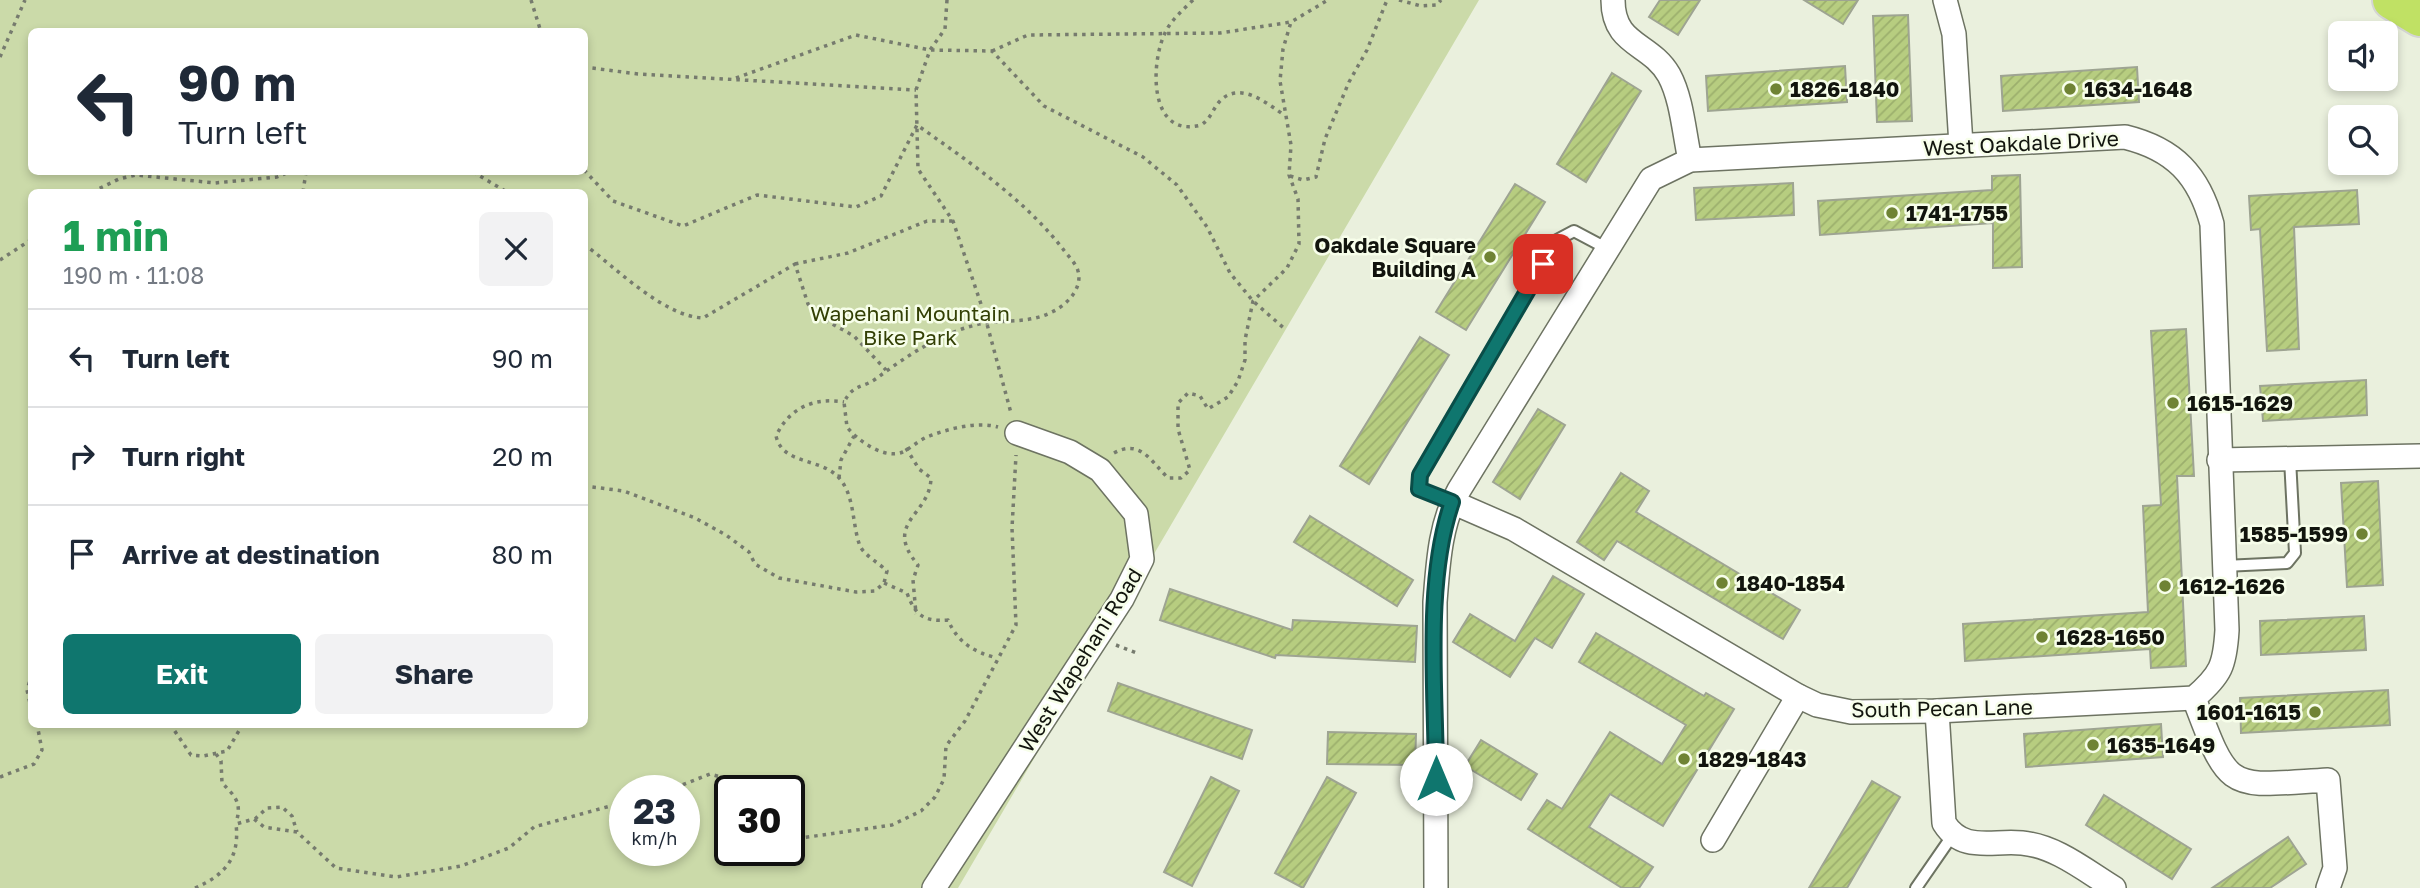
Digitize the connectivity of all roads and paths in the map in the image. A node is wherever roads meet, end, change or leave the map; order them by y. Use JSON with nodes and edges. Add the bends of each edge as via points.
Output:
{"nodes":[{"id":1,"x":25,"y":0,"type":"edge"},
{"id":2,"x":531,"y":0,"type":"edge"},
{"id":3,"x":947,"y":0,"type":"edge"},
{"id":4,"x":1193,"y":0,"type":"edge"},
{"id":5,"x":1328,"y":0,"type":"edge"},
{"id":6,"x":1387,"y":0,"type":"edge"},
{"id":7,"x":1399,"y":0,"type":"edge"},
{"id":8,"x":1441,"y":0,"type":"edge"},
{"id":9,"x":1613,"y":0,"type":"edge"},
{"id":10,"x":1945,"y":0,"type":"edge"},
{"id":11,"x":2392,"y":0,"type":"edge"},
{"id":12,"x":2420,"y":17,"type":"edge"},
{"id":13,"x":1291,"y":22,"type":"junction"},
{"id":14,"x":540,"y":28,"type":"edge"},
{"id":15,"x":1164,"y":34,"type":"junction"},
{"id":16,"x":930,"y":50,"type":"junction"},
{"id":17,"x":992,"y":51,"type":"junction"},
{"id":18,"x":0,"y":57,"type":"edge"},
{"id":19,"x":588,"y":68,"type":"edge"},
{"id":20,"x":736,"y":78,"type":"junction"},
{"id":21,"x":916,"y":90,"type":"junction"},
{"id":22,"x":1284,"y":115,"type":"junction"},
{"id":23,"x":917,"y":125,"type":"junction"},
{"id":24,"x":1961,"y":145,"type":"junction"},
{"id":25,"x":1690,"y":160,"type":"junction"},
{"id":26,"x":588,"y":174,"type":"edge"},
{"id":27,"x":136,"y":175,"type":"edge"},
{"id":28,"x":136,"y":175,"type":"edge"},
{"id":29,"x":282,"y":175,"type":"edge"},
{"id":30,"x":477,"y":175,"type":"edge"},
{"id":31,"x":1289,"y":175,"type":"junction"},
{"id":32,"x":98,"y":189,"type":"edge"},
{"id":33,"x":502,"y":189,"type":"edge"},
{"id":34,"x":953,"y":221,"type":"junction"},
{"id":35,"x":28,"y":242,"type":"edge"},
{"id":36,"x":588,"y":247,"type":"edge"},
{"id":37,"x":1606,"y":248,"type":"junction"},
{"id":38,"x":0,"y":260,"type":"edge"},
{"id":39,"x":795,"y":264,"type":"junction"},
{"id":40,"x":1253,"y":301,"type":"junction"},
{"id":41,"x":987,"y":323,"type":"junction"},
{"id":42,"x":1286,"y":330,"type":"dead end"},
{"id":43,"x":886,"y":370,"type":"junction"},
{"id":44,"x":844,"y":402,"type":"junction"},
{"id":45,"x":1017,"y":433,"type":"junction"},
{"id":46,"x":854,"y":436,"type":"junction"},
{"id":47,"x":905,"y":448,"type":"junction"},
{"id":48,"x":2412,"y":456,"type":"edge"},
{"id":49,"x":2290,"y":458,"type":"junction"},
{"id":50,"x":2219,"y":460,"type":"junction"},
{"id":51,"x":1100,"y":470,"type":"junction"},
{"id":52,"x":839,"y":478,"type":"junction"},
{"id":53,"x":588,"y":486,"type":"edge"},
{"id":54,"x":1452,"y":502,"type":"junction"},
{"id":55,"x":2224,"y":566,"type":"junction"},
{"id":56,"x":884,"y":583,"type":"junction"},
{"id":57,"x":916,"y":614,"type":"junction"},
{"id":58,"x":997,"y":658,"type":"junction"},
{"id":59,"x":1798,"y":696,"type":"junction"},
{"id":60,"x":2194,"y":698,"type":"junction"},
{"id":61,"x":1937,"y":711,"type":"junction"},
{"id":62,"x":38,"y":728,"type":"edge"},
{"id":63,"x":173,"y":728,"type":"edge"},
{"id":64,"x":241,"y":728,"type":"edge"},
{"id":65,"x":216,"y":754,"type":"junction"},
{"id":66,"x":0,"y":777,"type":"edge"},
{"id":67,"x":609,"y":807,"type":"edge"},
{"id":68,"x":254,"y":819,"type":"junction"},
{"id":69,"x":236,"y":824,"type":"junction"},
{"id":70,"x":297,"y":832,"type":"junction"},
{"id":71,"x":1952,"y":836,"type":"junction"},
{"id":72,"x":805,"y":837,"type":"edge"},
{"id":73,"x":1713,"y":840,"type":"dead end"},
{"id":74,"x":195,"y":888,"type":"edge"},
{"id":75,"x":934,"y":888,"type":"edge"},
{"id":76,"x":1436,"y":888,"type":"edge"},
{"id":77,"x":1916,"y":888,"type":"edge"},
{"id":78,"x":2115,"y":888,"type":"edge"},
{"id":79,"x":2328,"y":888,"type":"edge"}],
"edges":[{"from":1,"to":18,"type":"path"},
{"from":2,"to":14,"type":"path"},
{"from":3,"to":16,"type":"path","via":[[945,29]]},
{"from":4,"to":15,"type":"path"},
{"from":5,"to":13,"type":"path"},
{"from":6,"to":31,"type":"path","via":[[1325,139],[1317,177],[1303,180]]},
{"from":7,"to":8,"type":"path","via":[[1421,6],[1437,5]]},
{"from":9,"to":25,"type":"street","via":[[1618,29],[1668,74]]},
{"from":10,"to":24,"type":"street","via":[[1954,34]]},
{"from":11,"to":12,"type":"highway"},
{"from":13,"to":15,"type":"path","via":[[1220,33]]},
{"from":13,"to":22,"type":"path","via":[[1280,81]]},
{"from":15,"to":17,"type":"path","via":[[1028,35]]},
{"from":15,"to":22,"type":"path","via":[[1157,81],[1160,107],[1170,122],[1180,128],[1201,125],[1222,99],[1240,93],[1263,100]]},
{"from":16,"to":17,"type":"path"},
{"from":16,"to":20,"type":"path","via":[[856,35]]},
{"from":16,"to":21,"type":"path"},
{"from":17,"to":40,"type":"path","via":[[1044,106],[1134,152],[1177,185],[1207,227],[1230,273]]},
{"from":19,"to":20,"type":"path"},
{"from":20,"to":21,"type":"path"},
{"from":21,"to":23,"type":"path"},
{"from":22,"to":31,"type":"path","via":[[1291,145]]},
{"from":23,"to":26,"type":"path","via":[[881,196],[856,207],[757,195],[683,226],[613,201]]},
{"from":23,"to":34,"type":"path","via":[[918,169]]},
{"from":23,"to":41,"type":"path","via":[[999,184],[1052,235],[1078,269],[1080,283],[1073,296],[1055,311],[1037,318]]},
{"from":24,"to":25,"type":"street","name":"West Oakdale Drive"},
{"from":24,"to":50,"type":"street","name":"West Oakdale Drive","via":[[2125,137],[2154,144],[2193,179],[2205,197],[2212,224]]},
{"from":25,"to":37,"type":"street","name":"West Oakdale Drive","via":[[1651,179]]},
{"from":27,"to":29,"type":"path","via":[[215,183]]},
{"from":28,"to":32,"type":"path"},
{"from":30,"to":33,"type":"path"},
{"from":31,"to":40,"type":"path","via":[[1298,199],[1299,244],[1287,268]]},
{"from":34,"to":39,"type":"path","via":[[927,221],[848,253]]},
{"from":34,"to":41,"type":"path"},
{"from":35,"to":38,"type":"path"},
{"from":36,"to":39,"type":"path","via":[[669,310],[688,317],[703,318]]},
{"from":37,"to":54,"type":"street","name":"West Oakdale Drive"},
{"from":37,"to":54,"type":"lane","via":[[1574,231],[1557,240],[1420,475],[1419,489]]},
{"from":39,"to":43,"type":"path","via":[[808,304],[825,320],[855,336]]},
{"from":40,"to":42,"type":"path"},
{"from":40,"to":51,"type":"path","via":[[1245,360],[1228,397],[1208,409],[1200,396],[1188,393],[1178,402],[1178,429],[1190,470],[1175,480],[1168,478],[1139,448],[1128,447],[1115,452]]},
{"from":41,"to":43,"type":"path","via":[[922,346]]},
{"from":41,"to":45,"type":"path"},
{"from":43,"to":44,"type":"path","via":[[858,385]]},
{"from":44,"to":46,"type":"path","via":[[847,427]]},
{"from":44,"to":52,"type":"path","via":[[827,399],[802,408],[789,415],[776,436],[788,455]]},
{"from":45,"to":47,"type":"path","via":[[988,424],[971,425],[928,436]]},
{"from":45,"to":51,"type":"street","name":"West Wapehani Road","via":[[1070,452]]},
{"from":45,"to":58,"type":"path","via":[[1012,528],[1016,625]]},
{"from":46,"to":47,"type":"path","via":[[890,453]]},
{"from":46,"to":52,"type":"path","via":[[841,460]]},
{"from":47,"to":57,"type":"path","via":[[931,478],[930,493],[906,522],[904,538],[918,565],[913,580]]},
{"from":48,"to":49,"type":"street"},
{"from":49,"to":50,"type":"street"},
{"from":49,"to":55,"type":"lane","via":[[2295,553],[2287,563]]},
{"from":50,"to":55,"type":"street"},
{"from":51,"to":75,"type":"street","name":"West Wapehani Road","via":[[1136,514],[1142,558],[1122,599]]},
{"from":52,"to":56,"type":"path","via":[[851,504],[861,548],[887,571]]},
{"from":53,"to":56,"type":"path","via":[[624,491],[695,518],[726,535],[749,552],[755,564],[779,578],[856,592],[875,591]]},
{"from":54,"to":59,"type":"street","name":"South Pecan Lane","via":[[1514,530]]},
{"from":54,"to":76,"type":"street","name":"West Oakdale Drive","via":[[1437,567],[1435,602]]},
{"from":55,"to":60,"type":"street","via":[[2226,657],[2210,684]]},
{"from":56,"to":57,"type":"path","via":[[907,593]]},
{"from":57,"to":58,"type":"path","via":[[926,620],[948,620],[958,639]]},
{"from":58,"to":72,"type":"path","via":[[965,721],[946,746],[944,779],[921,811],[892,825]]},
{"from":59,"to":61,"type":"street","name":"South Pecan Lane","via":[[1851,712]]},
{"from":59,"to":73,"type":"street"},
{"from":60,"to":61,"type":"street","name":"South Pecan Lane"},
{"from":60,"to":79,"type":"street","via":[[2216,757],[2226,772],[2243,783],[2328,780],[2335,868]]},
{"from":61,"to":71,"type":"street","via":[[1944,823]]},
{"from":62,"to":66,"type":"path","via":[[42,750],[34,764]]},
{"from":63,"to":65,"type":"path","via":[[191,755]]},
{"from":64,"to":65,"type":"path","via":[[227,751]]},
{"from":65,"to":69,"type":"path","via":[[222,783],[238,802]]},
{"from":67,"to":70,"type":"path","via":[[534,827],[509,848],[461,866],[396,877],[337,868]]},
{"from":68,"to":69,"type":"path"},
{"from":68,"to":70,"type":"path","via":[[264,827]]},
{"from":68,"to":70,"type":"path","via":[[267,808],[282,807],[292,816]]},
{"from":69,"to":74,"type":"path","via":[[238,842],[229,862],[216,879]]},
{"from":71,"to":77,"type":"lane"},
{"from":71,"to":78,"type":"street","via":[[1964,842],[2025,843],[2047,849]]}]}
